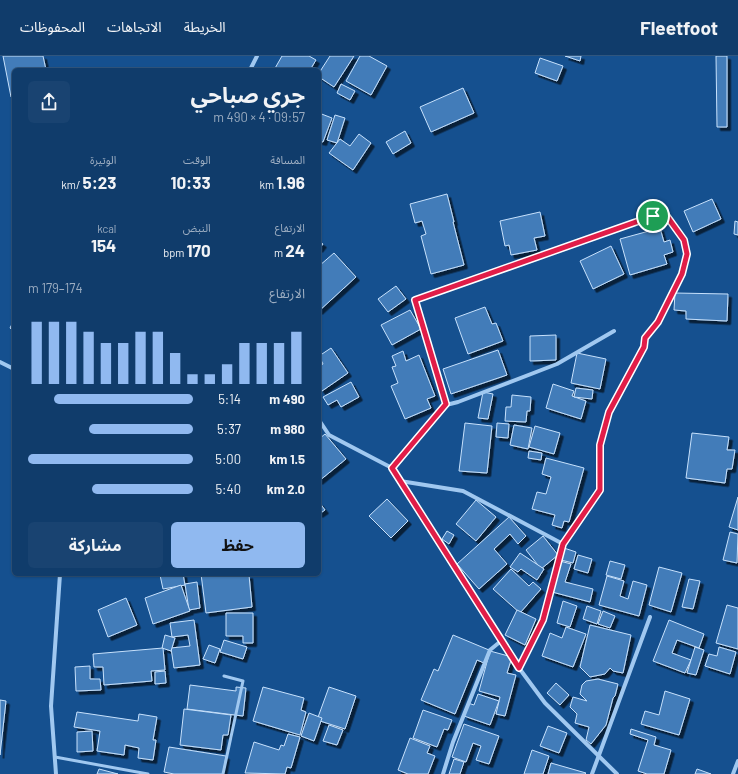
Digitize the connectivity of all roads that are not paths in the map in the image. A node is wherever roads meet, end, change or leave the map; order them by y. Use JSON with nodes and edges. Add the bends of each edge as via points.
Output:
{"nodes":[{"id":1,"x":257,"y":56,"type":"edge"},
{"id":2,"x":251,"y":68,"type":"edge"},
{"id":3,"x":614,"y":331,"type":"dead end"},
{"id":4,"x":0,"y":362,"type":"edge"},
{"id":5,"x":12,"y":367,"type":"edge"},
{"id":6,"x":446,"y":404,"type":"junction"},
{"id":7,"x":321,"y":423,"type":"edge"},
{"id":8,"x":392,"y":468,"type":"junction"},
{"id":9,"x":400,"y":481,"type":"junction"},
{"id":10,"x":563,"y":544,"type":"junction"},
{"id":11,"x":60,"y":576,"type":"edge"},
{"id":12,"x":650,"y":617,"type":"dead end"},
{"id":13,"x":500,"y":639,"type":"junction"},
{"id":14,"x":519,"y":668,"type":"junction"},
{"id":15,"x":224,"y":676,"type":"dead end"},
{"id":16,"x":598,"y":756,"type":"junction"},
{"id":17,"x":55,"y":757,"type":"junction"},
{"id":18,"x":738,"y":761,"type":"edge"},
{"id":19,"x":56,"y":774,"type":"edge"},
{"id":20,"x":148,"y":774,"type":"edge"},
{"id":21,"x":223,"y":774,"type":"edge"},
{"id":22,"x":443,"y":774,"type":"edge"},
{"id":23,"x":592,"y":774,"type":"edge"},
{"id":24,"x":617,"y":774,"type":"edge"},
{"id":25,"x":733,"y":774,"type":"edge"}],
"edges":[{"from":1,"to":2,"type":"street"},
{"from":3,"to":6,"type":"street","via":[[557,364],[458,402]]},
{"from":4,"to":5,"type":"street"},
{"from":6,"to":8,"type":"street"},
{"from":6,"to":10,"type":"lane","via":[[415,300],[653,216],[666,215],[684,240],[687,254],[682,274],[658,322],[645,338],[644,347],[609,412],[600,445],[600,490]]},
{"from":7,"to":8,"type":"street","via":[[329,435]]},
{"from":8,"to":9,"type":"street"},
{"from":9,"to":10,"type":"street","via":[[463,491]]},
{"from":9,"to":13,"type":"street"},
{"from":10,"to":14,"type":"street","via":[[543,620]]},
{"from":11,"to":17,"type":"street","via":[[52,706]]},
{"from":12,"to":16,"type":"street"},
{"from":13,"to":14,"type":"street"},
{"from":13,"to":22,"type":"street","via":[[490,650]]},
{"from":14,"to":16,"type":"street","via":[[545,703]]},
{"from":15,"to":21,"type":"lane","via":[[243,681]]},
{"from":16,"to":23,"type":"street"},
{"from":16,"to":24,"type":"street"},
{"from":17,"to":19,"type":"street"},
{"from":17,"to":20,"type":"lane"},
{"from":18,"to":25,"type":"street"}]}
